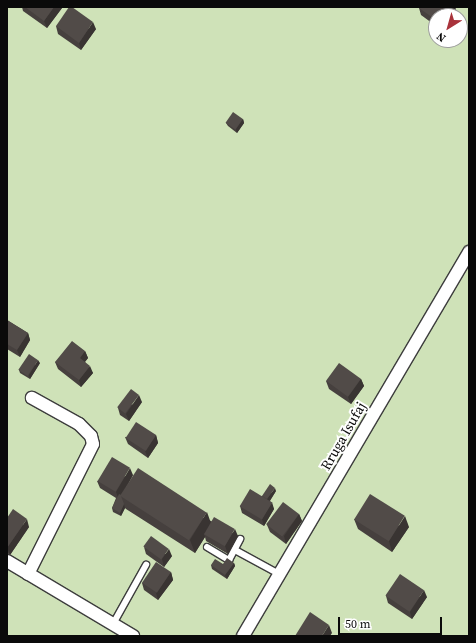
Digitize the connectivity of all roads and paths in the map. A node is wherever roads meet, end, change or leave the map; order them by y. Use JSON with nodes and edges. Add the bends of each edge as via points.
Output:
{"nodes":[{"id":1,"x":469,"y":252,"type":"edge"},
{"id":2,"x":32,"y":398,"type":"dead end"},
{"id":3,"x":240,"y":539,"type":"dead end"},
{"id":4,"x":207,"y":547,"type":"dead end"},
{"id":5,"x":236,"y":550,"type":"junction"},
{"id":6,"x":7,"y":561,"type":"edge"},
{"id":7,"x":146,"y":565,"type":"dead end"},
{"id":8,"x":28,"y":574,"type":"junction"},
{"id":9,"x":279,"y":574,"type":"junction"},
{"id":10,"x":113,"y":624,"type":"junction"},
{"id":11,"x":133,"y":636,"type":"edge"},
{"id":12,"x":243,"y":636,"type":"edge"}],
"edges":[{"from":1,"to":9,"type":"street","name":"Rruga Isufaj"},
{"from":2,"to":8,"type":"street","via":[[79,424],[91,436],[93,444]]},
{"from":3,"to":5,"type":"lane"},
{"from":4,"to":5,"type":"lane","via":[[229,560]]},
{"from":5,"to":9,"type":"lane"},
{"from":6,"to":8,"type":"street"},
{"from":7,"to":10,"type":"lane"},
{"from":8,"to":10,"type":"street"},
{"from":9,"to":12,"type":"street","name":"Rruga Isufaj"},
{"from":10,"to":11,"type":"street"}]}
